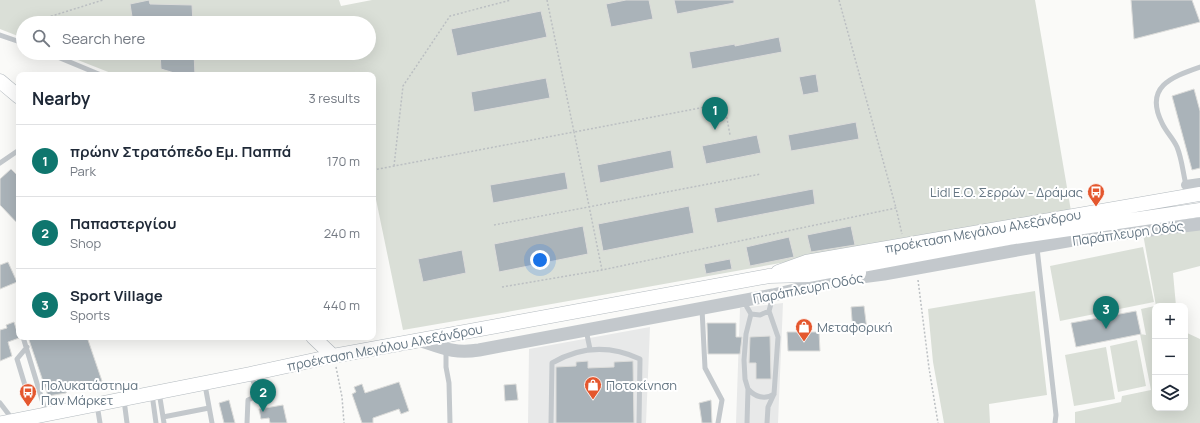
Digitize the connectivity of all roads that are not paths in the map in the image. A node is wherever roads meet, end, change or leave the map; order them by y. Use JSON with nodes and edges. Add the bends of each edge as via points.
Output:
{"nodes":[{"id":1,"x":0,"y":34,"type":"edge"},
{"id":2,"x":16,"y":40,"type":"edge"},
{"id":3,"x":65,"y":60,"type":"edge"},
{"id":4,"x":1200,"y":67,"type":"edge"},
{"id":5,"x":94,"y":72,"type":"edge"},
{"id":6,"x":1,"y":85,"type":"edge"},
{"id":7,"x":16,"y":95,"type":"edge"},
{"id":8,"x":16,"y":152,"type":"edge"},
{"id":9,"x":0,"y":163,"type":"edge"},
{"id":10,"x":1200,"y":183,"type":"edge"},
{"id":11,"x":1186,"y":185,"type":"joint"},
{"id":12,"x":1200,"y":194,"type":"edge"},
{"id":13,"x":1200,"y":210,"type":"edge"},
{"id":14,"x":1174,"y":214,"type":"junction"},
{"id":15,"x":1200,"y":215,"type":"edge"},
{"id":16,"x":1200,"y":224,"type":"edge"},
{"id":17,"x":1036,"y":246,"type":"junction"},
{"id":18,"x":899,"y":258,"type":"junction"},
{"id":19,"x":769,"y":276,"type":"junction"},
{"id":20,"x":838,"y":280,"type":"junction"},
{"id":21,"x":773,"y":295,"type":"junction"},
{"id":22,"x":743,"y":300,"type":"junction"},
{"id":23,"x":702,"y":308,"type":"junction"},
{"id":24,"x":769,"y":311,"type":"junction"},
{"id":25,"x":751,"y":314,"type":"junction"},
{"id":26,"x":586,"y":329,"type":"junction"},
{"id":27,"x":24,"y":340,"type":"edge"},
{"id":28,"x":316,"y":340,"type":"edge"},
{"id":29,"x":420,"y":340,"type":"junction"},
{"id":30,"x":27,"y":347,"type":"junction"},
{"id":31,"x":446,"y":349,"type":"junction"},
{"id":32,"x":590,"y":349,"type":"junction"},
{"id":33,"x":334,"y":356,"type":"junction"},
{"id":34,"x":250,"y":374,"type":"junction"},
{"id":35,"x":205,"y":383,"type":"junction"},
{"id":36,"x":748,"y":389,"type":"junction"},
{"id":37,"x":27,"y":392,"type":"dead end"},
{"id":38,"x":266,"y":392,"type":"dead end"},
{"id":39,"x":156,"y":393,"type":"junction"},
{"id":40,"x":774,"y":394,"type":"junction"},
{"id":41,"x":258,"y":395,"type":"junction"},
{"id":42,"x":124,"y":399,"type":"junction"},
{"id":43,"x":0,"y":403,"type":"edge"},
{"id":44,"x":97,"y":404,"type":"junction"},
{"id":45,"x":209,"y":408,"type":"junction"},
{"id":46,"x":163,"y":416,"type":"junction"},
{"id":47,"x":42,"y":418,"type":"edge"},
{"id":48,"x":8,"y":422,"type":"edge"},
{"id":49,"x":100,"y":423,"type":"edge"},
{"id":50,"x":127,"y":423,"type":"edge"},
{"id":51,"x":156,"y":423,"type":"edge"},
{"id":52,"x":164,"y":423,"type":"edge"},
{"id":53,"x":212,"y":423,"type":"edge"},
{"id":54,"x":247,"y":423,"type":"edge"},
{"id":55,"x":450,"y":423,"type":"edge"},
{"id":56,"x":551,"y":423,"type":"edge"},
{"id":57,"x":640,"y":423,"type":"edge"},
{"id":58,"x":718,"y":423,"type":"edge"},
{"id":59,"x":747,"y":423,"type":"edge"},
{"id":60,"x":767,"y":423,"type":"edge"},
{"id":61,"x":1056,"y":423,"type":"edge"}],
"edges":[{"from":1,"to":2,"type":"lane"},
{"from":3,"to":5,"type":"lane"},
{"from":4,"to":11,"type":"lane","via":[[1172,78],[1156,94],[1155,102],[1161,123],[1177,147]]},
{"from":6,"to":7,"type":"main road"},
{"from":8,"to":9,"type":"lane"},
{"from":10,"to":11,"type":"street"},
{"from":12,"to":19,"type":"main road","name":"προέκταση Μεγάλου Αλεξάνδρου","via":[[1106,208],[806,262]]},
{"from":13,"to":14,"type":"main road","name":"προέκταση Μεγάλου Αλεξάνδρου"},
{"from":14,"to":15,"type":"main road"},
{"from":14,"to":18,"type":"main road","name":"προέκταση Μεγάλου Αλεξάνδρου","via":[[1008,238]]},
{"from":16,"to":17,"type":"street","name":"Παράπλευρη Οδός"},
{"from":17,"to":20,"type":"street","name":"Παράπλευρη Οδός"},
{"from":17,"to":61,"type":"lane"},
{"from":18,"to":19,"type":"main road","name":"προέκταση Μεγάλου Αλεξάνδρου","via":[[808,275]]},
{"from":18,"to":20,"type":"main road"},
{"from":19,"to":29,"type":"main road","name":"προέκταση Μεγάλου Αλεξάνδρου"},
{"from":20,"to":21,"type":"street","name":"Παράπλευρη Οδός"},
{"from":21,"to":22,"type":"street","name":"Παράπλευρη Οδός"},
{"from":21,"to":24,"type":"lane"},
{"from":22,"to":23,"type":"street","name":"Παράπλευρη Οδός"},
{"from":22,"to":25,"type":"lane"},
{"from":23,"to":26,"type":"street","name":"Παράπλευρη Οδός"},
{"from":23,"to":58,"type":"lane","via":[[705,368],[722,400]]},
{"from":24,"to":25,"type":"lane","via":[[760,315]]},
{"from":24,"to":40,"type":"lane","via":[[778,337]]},
{"from":25,"to":36,"type":"lane","via":[[744,360]]},
{"from":26,"to":31,"type":"street","name":"Παράπλευρη Οδός","via":[[461,353]]},
{"from":26,"to":32,"type":"lane"},
{"from":27,"to":30,"type":"lane"},
{"from":28,"to":33,"type":"main road"},
{"from":29,"to":31,"type":"street","name":"Παράπλευρη Οδός"},
{"from":29,"to":33,"type":"main road","name":"προέκταση Μεγάλου Αλεξάνδρου"},
{"from":30,"to":37,"type":"lane","via":[[17,359]]},
{"from":30,"to":47,"type":"lane"},
{"from":31,"to":55,"type":"lane"},
{"from":32,"to":56,"type":"lane","via":[[570,354],[552,363]]},
{"from":32,"to":57,"type":"lane","via":[[621,351],[640,359]]},
{"from":33,"to":34,"type":"main road","name":"προέκταση Μεγάλου Αλεξάνδρου"},
{"from":34,"to":35,"type":"main road","name":"προέκταση Μεγάλου Αλεξάνδρου"},
{"from":34,"to":41,"type":"lane"},
{"from":35,"to":39,"type":"main road","name":"προέκταση Μεγάλου Αλεξάνδρου"},
{"from":35,"to":45,"type":"lane"},
{"from":36,"to":40,"type":"lane","via":[[760,397]]},
{"from":36,"to":59,"type":"lane"},
{"from":38,"to":41,"type":"lane"},
{"from":39,"to":42,"type":"main road","name":"προέκταση Μεγάλου Αλεξάνδρου"},
{"from":39,"to":46,"type":"lane"},
{"from":39,"to":51,"type":"lane"},
{"from":40,"to":60,"type":"lane","via":[[768,407]]},
{"from":41,"to":54,"type":"lane","via":[[248,400]]},
{"from":42,"to":44,"type":"main road","name":"προέκταση Μεγάλου Αλεξάνδρου"},
{"from":42,"to":50,"type":"lane"},
{"from":43,"to":48,"type":"lane"},
{"from":44,"to":47,"type":"main road","name":"προέκταση Μεγάλου Αλεξάνδρου"},
{"from":44,"to":49,"type":"lane"},
{"from":45,"to":46,"type":"lane"},
{"from":45,"to":53,"type":"lane"},
{"from":46,"to":52,"type":"lane"},
{"from":47,"to":48,"type":"main road","name":"προέκταση Μεγάλου Αλεξάνδρου"}]}
